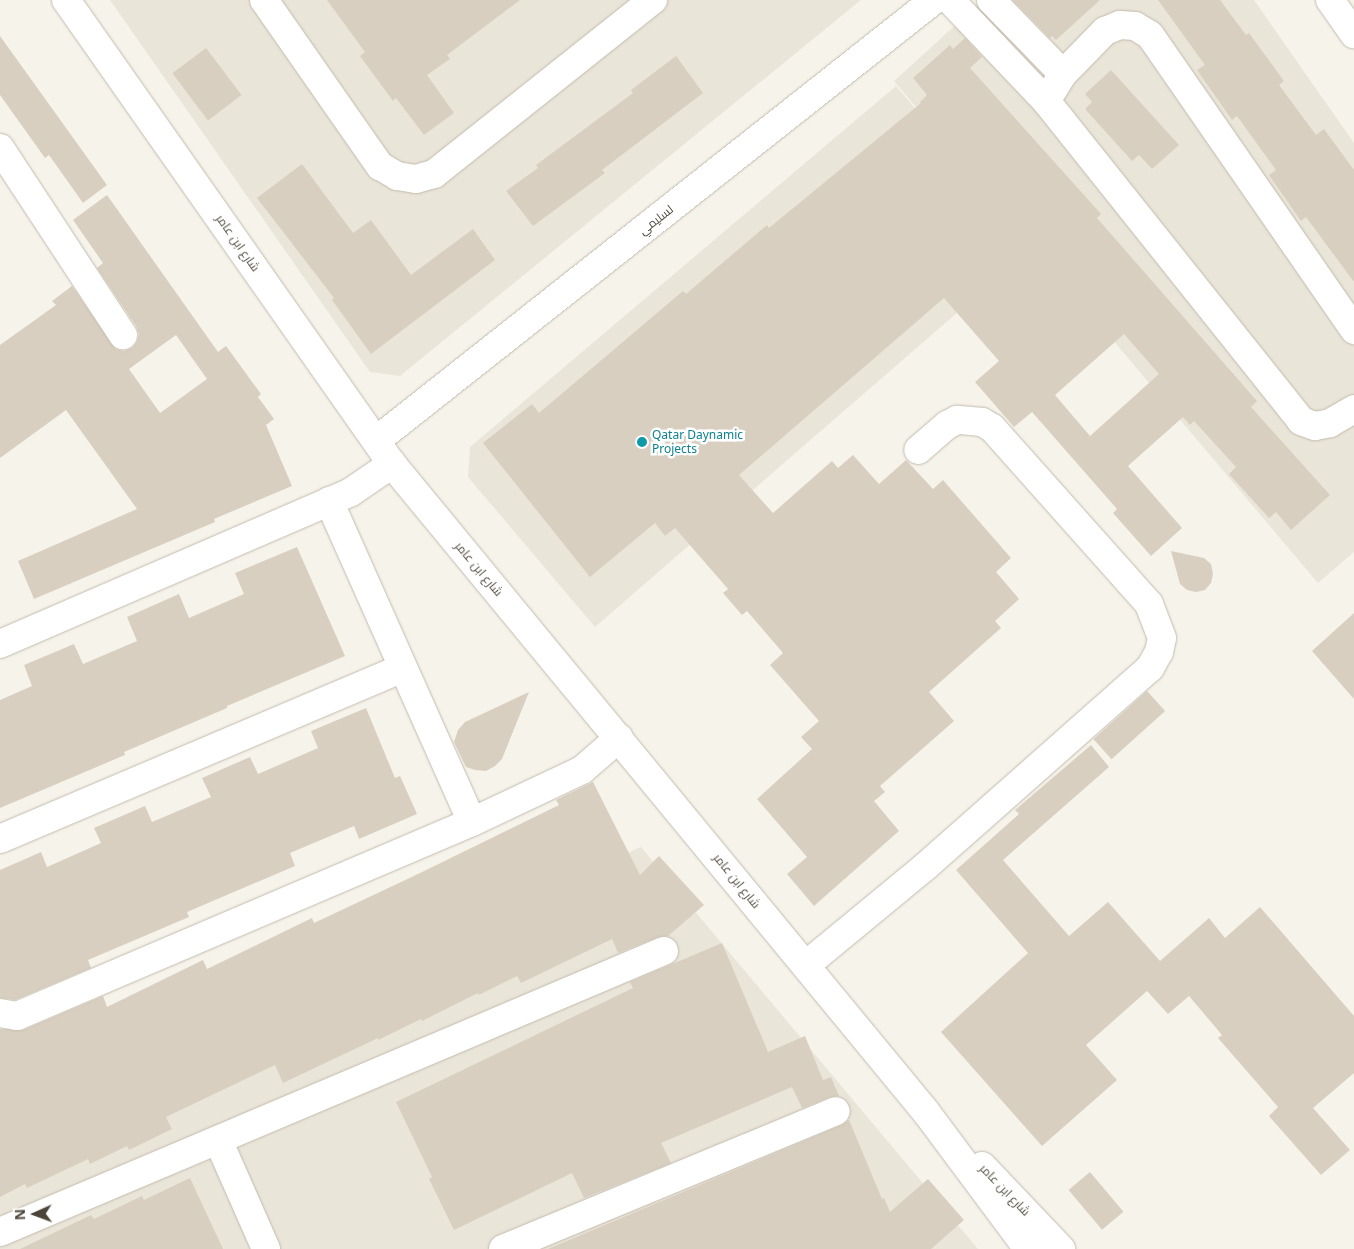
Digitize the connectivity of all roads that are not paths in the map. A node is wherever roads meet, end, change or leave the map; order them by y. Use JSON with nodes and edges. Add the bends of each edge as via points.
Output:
{"nodes":[{"id":1,"x":66,"y":0,"type":"edge"},
{"id":2,"x":264,"y":0,"type":"edge"},
{"id":3,"x":654,"y":0,"type":"edge"},
{"id":4,"x":934,"y":0,"type":"edge"},
{"id":5,"x":950,"y":0,"type":"edge"},
{"id":6,"x":992,"y":0,"type":"edge"},
{"id":7,"x":1330,"y":0,"type":"edge"},
{"id":8,"x":1354,"y":34,"type":"edge"},
{"id":9,"x":1063,"y":74,"type":"junction"},
{"id":10,"x":1046,"y":101,"type":"junction"},
{"id":11,"x":0,"y":148,"type":"edge"},
{"id":12,"x":1354,"y":330,"type":"edge"},
{"id":13,"x":123,"y":335,"type":"dead end"},
{"id":14,"x":1354,"y":409,"type":"edge"},
{"id":15,"x":378,"y":440,"type":"junction"},
{"id":16,"x":918,"y":450,"type":"dead end"},
{"id":17,"x":392,"y":464,"type":"junction"},
{"id":18,"x":329,"y":501,"type":"junction"},
{"id":19,"x":0,"y":644,"type":"edge"},
{"id":20,"x":402,"y":668,"type":"junction"},
{"id":21,"x":619,"y":738,"type":"junction"},
{"id":22,"x":472,"y":822,"type":"junction"},
{"id":23,"x":0,"y":839,"type":"edge"},
{"id":24,"x":664,"y":951,"type":"dead end"},
{"id":25,"x":806,"y":966,"type":"junction"},
{"id":26,"x":0,"y":1013,"type":"edge"},
{"id":27,"x":836,"y":1111,"type":"dead end"},
{"id":28,"x":926,"y":1112,"type":"junction"},
{"id":29,"x":218,"y":1140,"type":"junction"},
{"id":30,"x":0,"y":1232,"type":"edge"},
{"id":31,"x":266,"y":1249,"type":"edge"},
{"id":32,"x":502,"y":1249,"type":"edge"},
{"id":33,"x":1028,"y":1249,"type":"edge"},
{"id":34,"x":1061,"y":1249,"type":"edge"}],
"edges":[{"from":1,"to":15,"type":"street","name":"شارع ابن عامر"},
{"from":2,"to":3,"type":"street","via":[[380,166],[397,176],[416,179],[434,174]]},
{"from":4,"to":15,"type":"street","name":"لسليمي"},
{"from":5,"to":10,"type":"street"},
{"from":6,"to":9,"type":"street"},
{"from":7,"to":8,"type":"street"},
{"from":9,"to":10,"type":"street"},
{"from":9,"to":12,"type":"street","via":[[1105,31],[1120,25],[1135,26],[1150,35]]},
{"from":10,"to":14,"type":"street","via":[[1301,421],[1315,426],[1330,423]]},
{"from":11,"to":13,"type":"street"},
{"from":15,"to":17,"type":"street","name":"شارع ابن عامر"},
{"from":16,"to":25,"type":"street","via":[[957,420],[982,422],[992,428],[1149,604],[1162,638],[1159,652],[1150,668],[926,866]]},
{"from":17,"to":18,"type":"street","via":[[351,492]]},
{"from":17,"to":21,"type":"street","name":"شارع ابن عامر"},
{"from":18,"to":19,"type":"street"},
{"from":18,"to":20,"type":"street"},
{"from":20,"to":22,"type":"street"},
{"from":20,"to":23,"type":"street"},
{"from":21,"to":22,"type":"street","via":[[582,770]]},
{"from":21,"to":25,"type":"street","name":"شارع ابن عامر"},
{"from":22,"to":26,"type":"street","via":[[17,1016]]},
{"from":24,"to":29,"type":"street"},
{"from":25,"to":28,"type":"street","name":"شارع ابن عامر"},
{"from":27,"to":32,"type":"street"},
{"from":28,"to":33,"type":"street","name":"شارع ابن عامر"},
{"from":28,"to":34,"type":"street","name":"شارع ابن عامر"},
{"from":29,"to":30,"type":"street"},
{"from":29,"to":31,"type":"street"}]}
